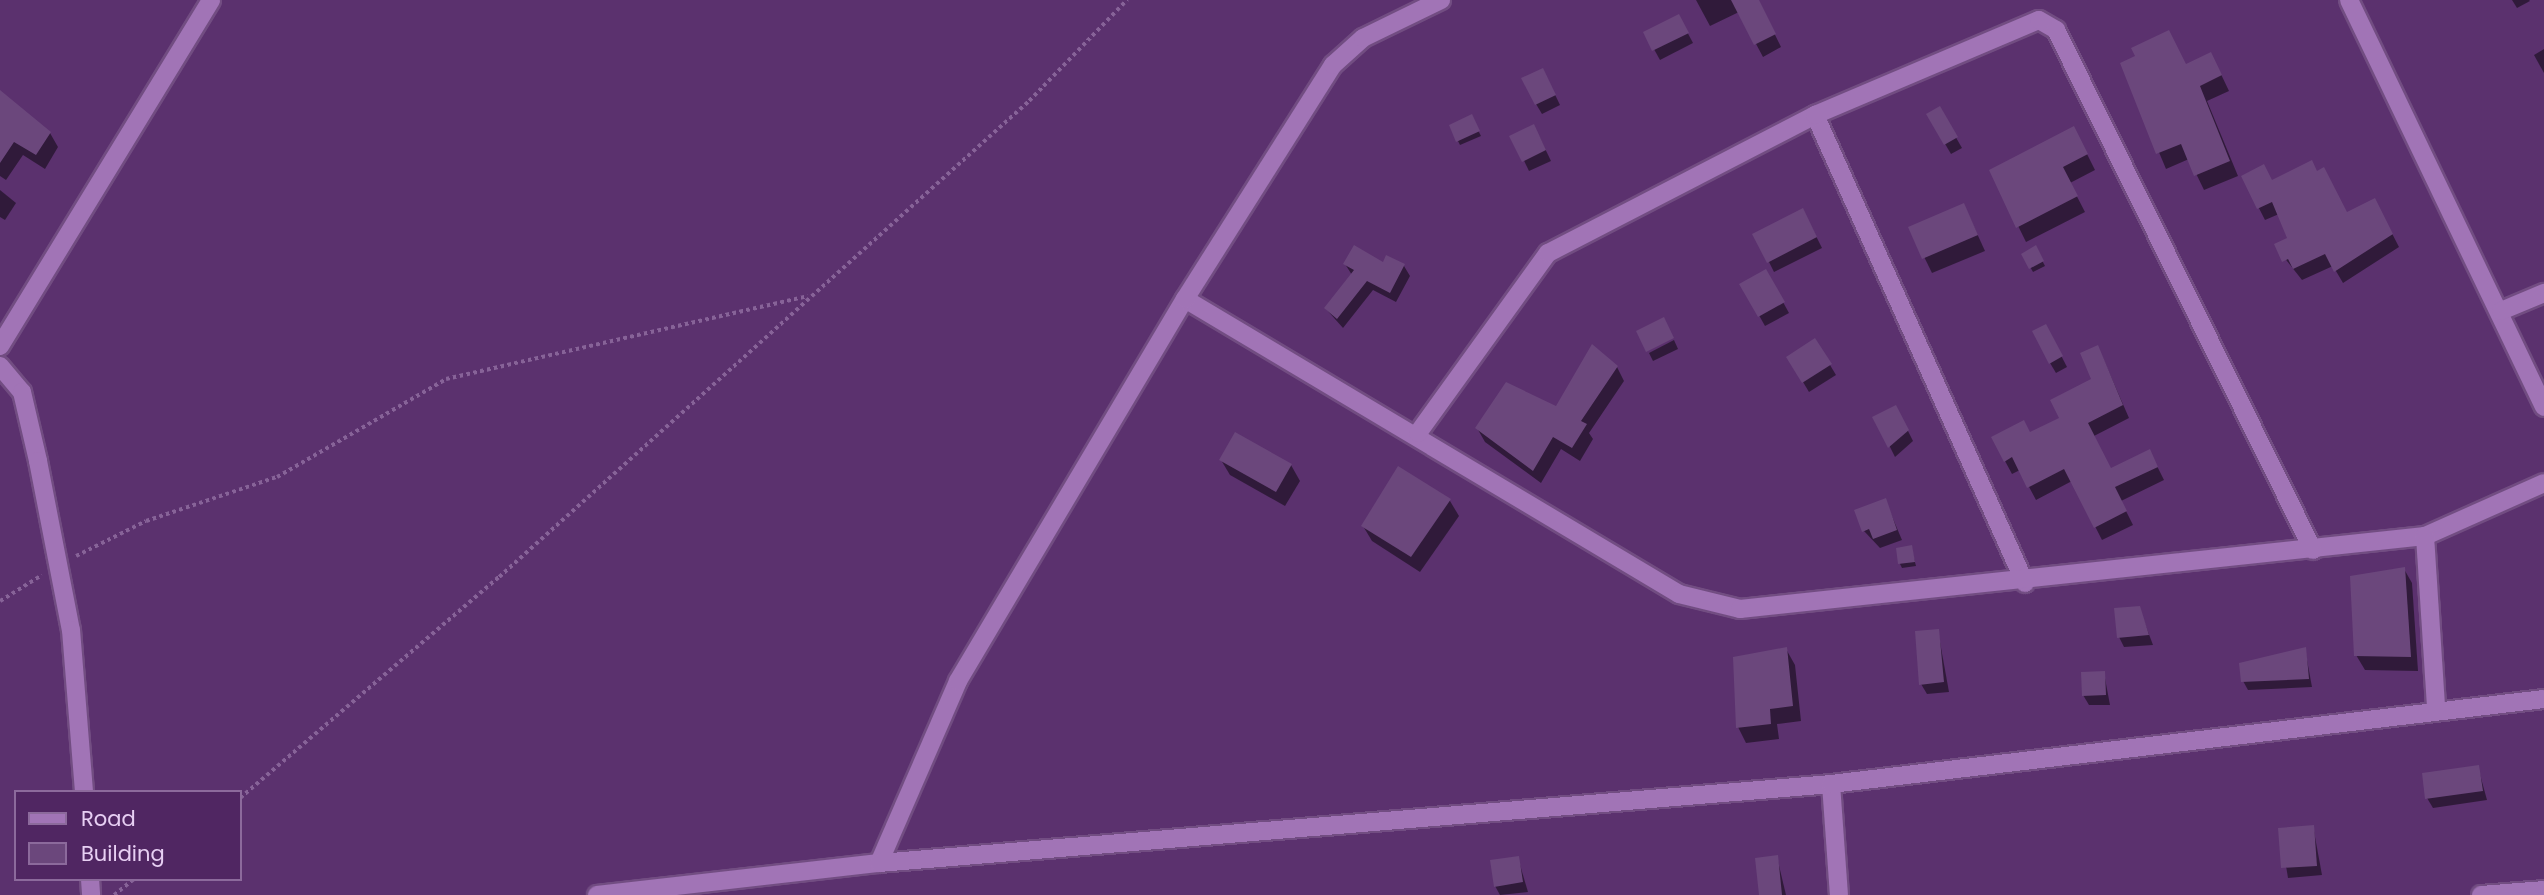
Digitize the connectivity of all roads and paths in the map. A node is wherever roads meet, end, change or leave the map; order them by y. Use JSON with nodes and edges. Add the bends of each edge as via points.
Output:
{"nodes":[{"id":1,"x":211,"y":0,"type":"edge"},
{"id":2,"x":1127,"y":0,"type":"edge"},
{"id":3,"x":1441,"y":0,"type":"edge"},
{"id":4,"x":2349,"y":0,"type":"edge"},
{"id":5,"x":1815,"y":115,"type":"junction"},
{"id":6,"x":2544,"y":293,"type":"edge"},
{"id":7,"x":810,"y":296,"type":"junction"},
{"id":8,"x":1185,"y":299,"type":"junction"},
{"id":9,"x":2501,"y":311,"type":"junction"},
{"id":10,"x":0,"y":346,"type":"edge"},
{"id":11,"x":0,"y":366,"type":"edge"},
{"id":12,"x":2544,"y":407,"type":"edge"},
{"id":13,"x":1418,"y":433,"type":"junction"},
{"id":14,"x":2544,"y":483,"type":"edge"},
{"id":15,"x":2425,"y":536,"type":"junction"},
{"id":16,"x":2313,"y":550,"type":"junction"},
{"id":17,"x":56,"y":566,"type":"junction"},
{"id":18,"x":2025,"y":583,"type":"junction"},
{"id":19,"x":0,"y":601,"type":"edge"},
{"id":20,"x":2544,"y":699,"type":"edge"},
{"id":21,"x":2436,"y":708,"type":"junction"},
{"id":22,"x":1830,"y":785,"type":"junction"},
{"id":23,"x":84,"y":790,"type":"edge"},
{"id":24,"x":242,"y":796,"type":"edge"},
{"id":25,"x":879,"y":863,"type":"junction"},
{"id":26,"x":132,"y":881,"type":"edge"},
{"id":27,"x":2544,"y":890,"type":"edge"},
{"id":28,"x":114,"y":895,"type":"edge"},
{"id":29,"x":597,"y":895,"type":"edge"},
{"id":30,"x":1839,"y":895,"type":"edge"},
{"id":31,"x":2481,"y":895,"type":"edge"}],
"edges":[{"from":1,"to":10,"type":"street"},
{"from":2,"to":7,"type":"path","via":[[1029,101]]},
{"from":3,"to":8,"type":"street","via":[[1363,38],[1333,65]]},
{"from":4,"to":9,"type":"street"},
{"from":5,"to":13,"type":"street","via":[[1548,253]]},
{"from":5,"to":16,"type":"street","via":[[2032,19],[2051,25]]},
{"from":5,"to":18,"type":"street"},
{"from":6,"to":9,"type":"street"},
{"from":7,"to":17,"type":"path","via":[[446,379],[277,477],[146,521]]},
{"from":7,"to":24,"type":"path","via":[[499,577]]},
{"from":8,"to":13,"type":"street"},
{"from":8,"to":25,"type":"street","via":[[958,681]]},
{"from":9,"to":12,"type":"street"},
{"from":11,"to":17,"type":"street","via":[[18,383],[27,408]]},
{"from":13,"to":18,"type":"street","via":[[1700,602],[1740,609]]},
{"from":14,"to":15,"type":"street"},
{"from":15,"to":16,"type":"street"},
{"from":15,"to":21,"type":"street"},
{"from":16,"to":18,"type":"street"},
{"from":17,"to":19,"type":"path"},
{"from":17,"to":23,"type":"street","via":[[72,643]]},
{"from":20,"to":21,"type":"street"},
{"from":21,"to":22,"type":"street"},
{"from":22,"to":25,"type":"street"},
{"from":22,"to":30,"type":"street"},
{"from":25,"to":29,"type":"street"},
{"from":26,"to":28,"type":"path"},
{"from":27,"to":31,"type":"street"}]}
